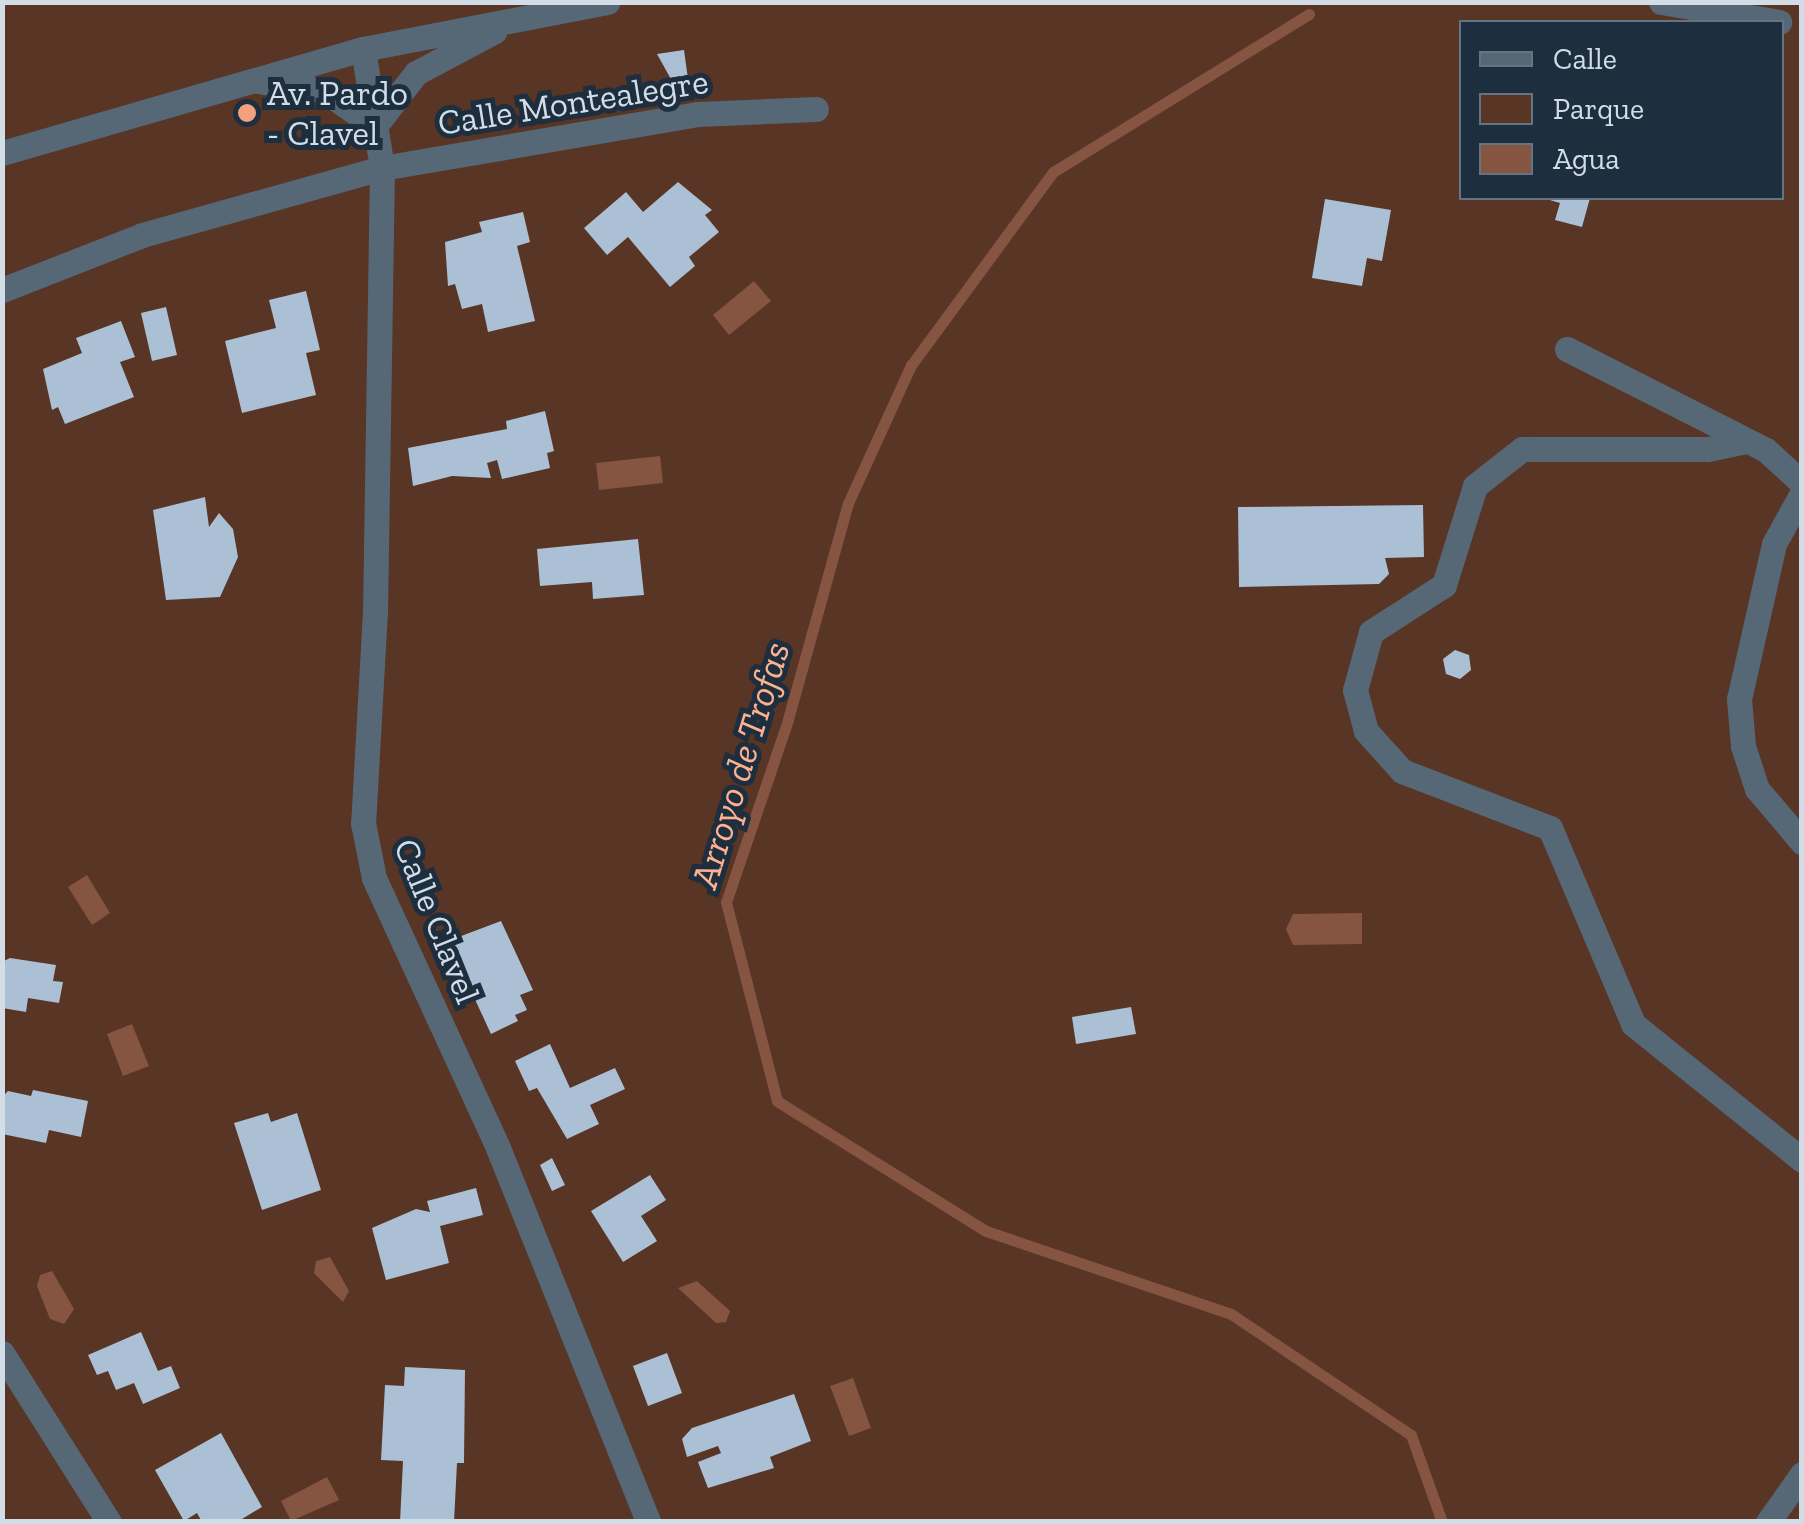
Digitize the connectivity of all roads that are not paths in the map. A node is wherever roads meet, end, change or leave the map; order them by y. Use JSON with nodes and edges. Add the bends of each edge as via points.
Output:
{"nodes":[{"id":1,"x":608,"y":2,"type":"edge"},
{"id":2,"x":1662,"y":2,"type":"edge"},
{"id":3,"x":522,"y":16,"type":"junction"},
{"id":4,"x":1763,"y":20,"type":"edge"},
{"id":5,"x":362,"y":49,"type":"junction"},
{"id":6,"x":250,"y":79,"type":"junction"},
{"id":7,"x":816,"y":109,"type":"dead end"},
{"id":8,"x":375,"y":126,"type":"junction"},
{"id":9,"x":2,"y":153,"type":"edge"},
{"id":10,"x":382,"y":168,"type":"junction"},
{"id":11,"x":2,"y":290,"type":"edge"},
{"id":12,"x":1567,"y":349,"type":"dead end"},
{"id":13,"x":1746,"y":441,"type":"junction"},
{"id":14,"x":1802,"y":483,"type":"edge"},
{"id":15,"x":1802,"y":493,"type":"edge"},
{"id":16,"x":1802,"y":842,"type":"edge"},
{"id":17,"x":1802,"y":1160,"type":"edge"},
{"id":18,"x":4,"y":1361,"type":"edge"},
{"id":19,"x":1802,"y":1474,"type":"edge"},
{"id":20,"x":109,"y":1522,"type":"edge"},
{"id":21,"x":648,"y":1522,"type":"edge"},
{"id":22,"x":1768,"y":1522,"type":"edge"}],
"edges":[{"from":1,"to":3,"type":"street"},
{"from":2,"to":4,"type":"street"},
{"from":3,"to":5,"type":"street"},
{"from":3,"to":8,"type":"street","via":[[416,73]]},
{"from":5,"to":6,"type":"street"},
{"from":5,"to":8,"type":"street","name":"Calle Clavel"},
{"from":6,"to":8,"type":"street","via":[[323,90]]},
{"from":6,"to":9,"type":"street"},
{"from":7,"to":10,"type":"street","name":"Calle Montealegre","via":[[698,114]]},
{"from":8,"to":10,"type":"street","name":"Calle Clavel"},
{"from":10,"to":11,"type":"street","name":"Calle Montealegre","via":[[142,235]]},
{"from":10,"to":21,"type":"street","name":"Calle Clavel","via":[[375,611],[363,823],[374,878],[498,1148]]},
{"from":12,"to":13,"type":"street"},
{"from":13,"to":14,"type":"street"},
{"from":13,"to":17,"type":"street","via":[[1707,449],[1522,450],[1475,486],[1444,585],[1370,632],[1355,690],[1366,730],[1402,771],[1550,828],[1633,1024]]},
{"from":15,"to":16,"type":"street","via":[[1774,544],[1740,699],[1743,746],[1757,789]]},
{"from":18,"to":20,"type":"street"},
{"from":19,"to":22,"type":"street"}]}
